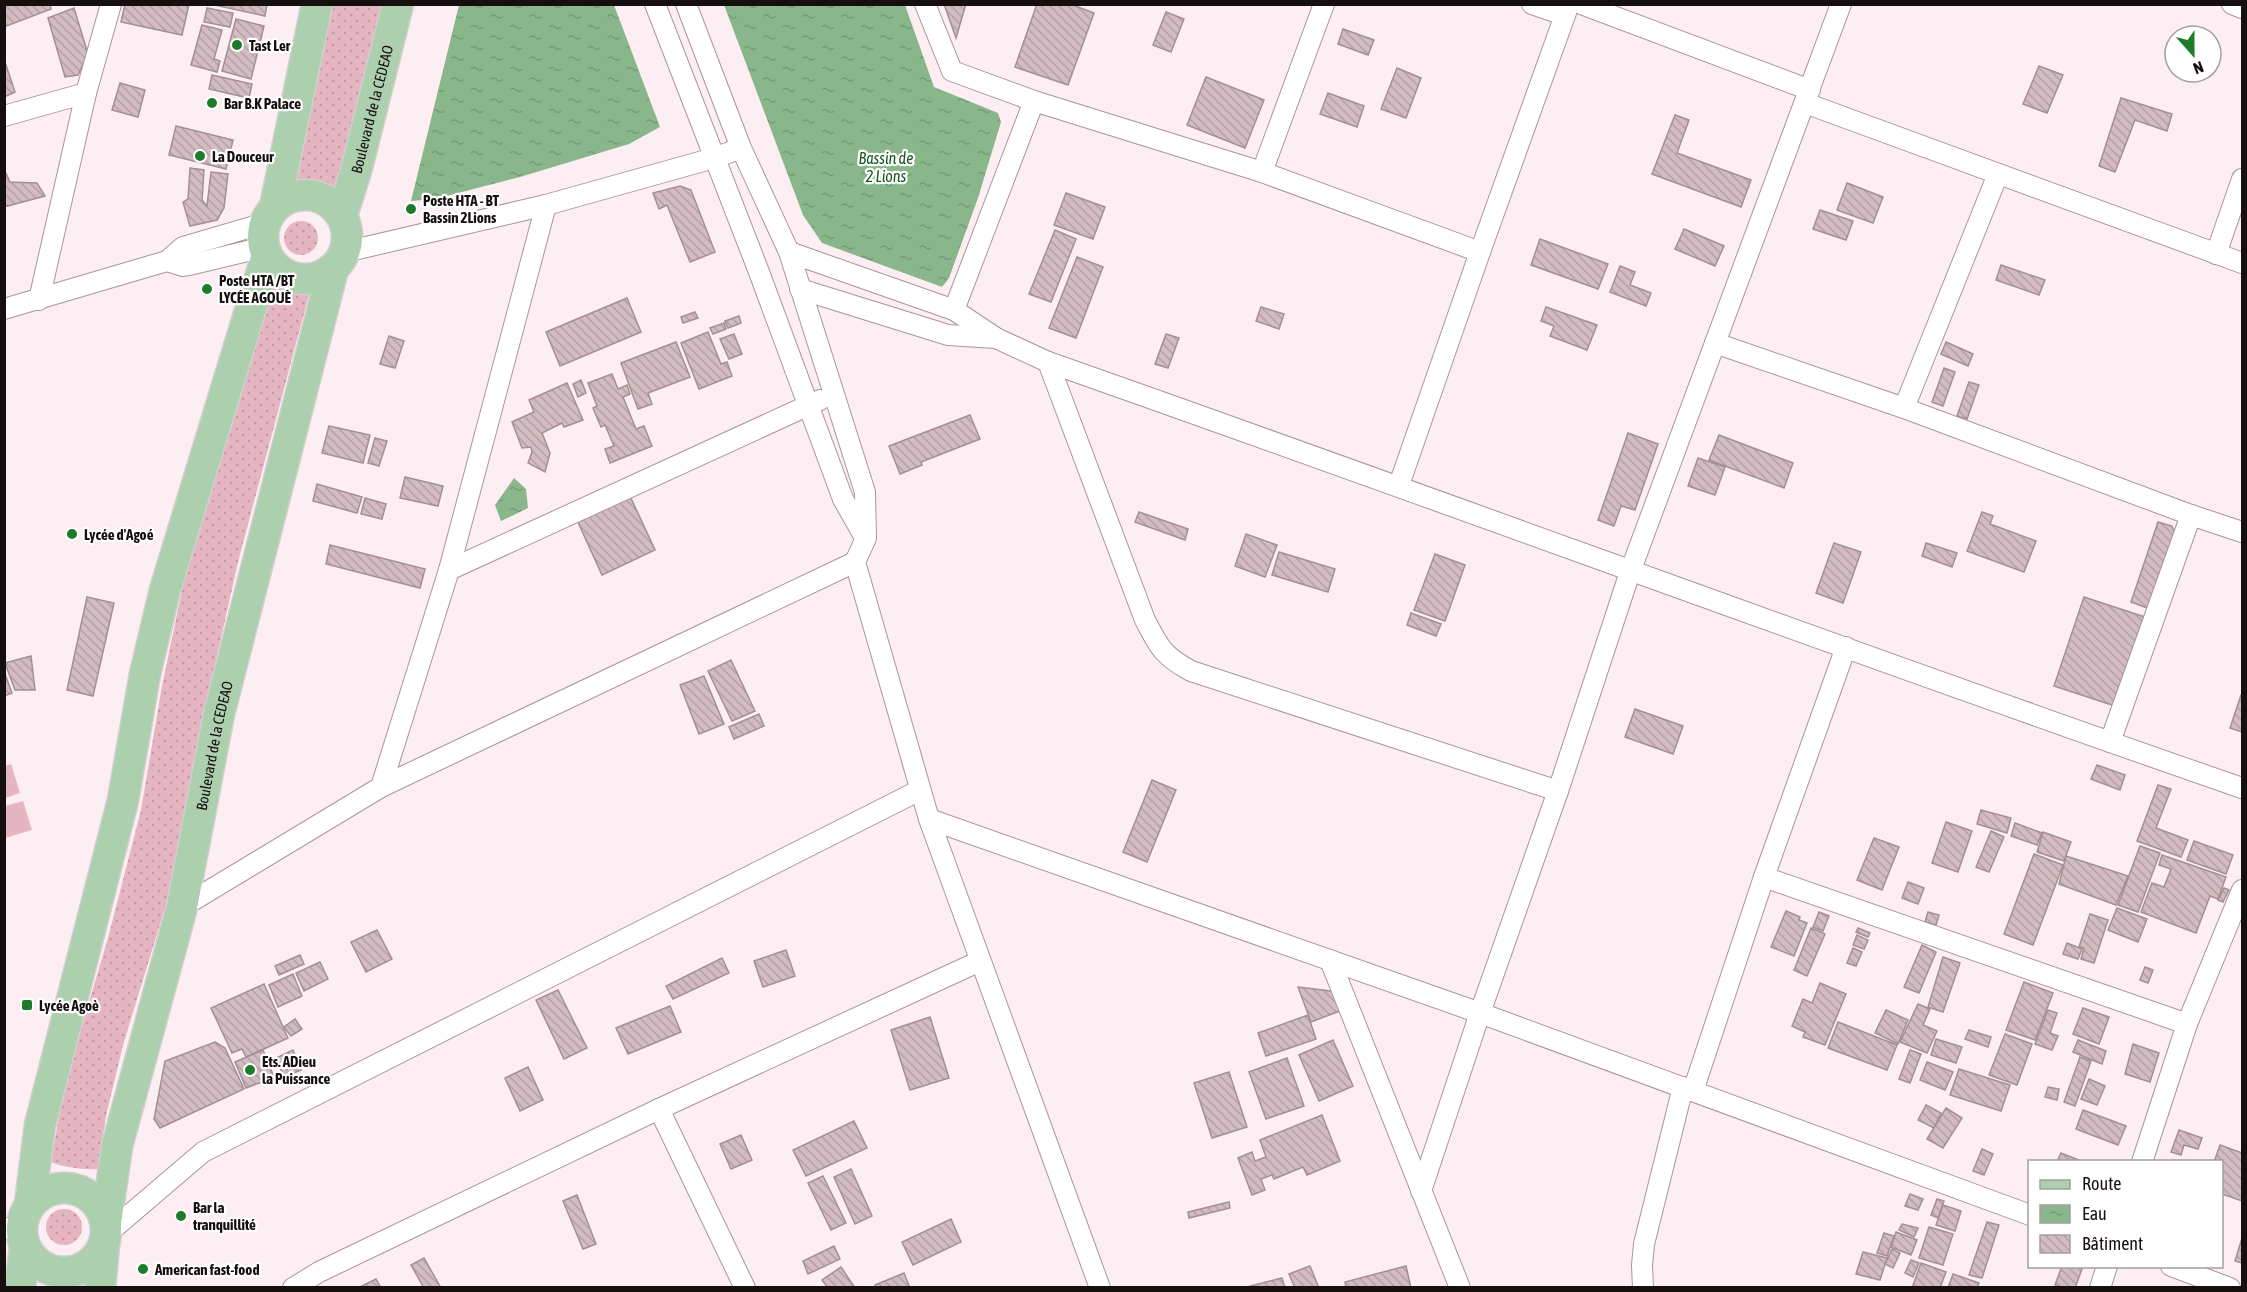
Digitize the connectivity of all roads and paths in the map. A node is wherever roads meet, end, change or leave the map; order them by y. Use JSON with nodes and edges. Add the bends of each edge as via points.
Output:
{"nodes":[{"id":1,"x":111,"y":4,"type":"edge"},
{"id":2,"x":317,"y":4,"type":"edge"},
{"id":3,"x":398,"y":4,"type":"edge"},
{"id":4,"x":655,"y":4,"type":"edge"},
{"id":5,"x":687,"y":4,"type":"edge"},
{"id":6,"x":925,"y":4,"type":"edge"},
{"id":7,"x":1324,"y":4,"type":"edge"},
{"id":8,"x":1532,"y":4,"type":"edge"},
{"id":9,"x":1581,"y":4,"type":"edge"},
{"id":10,"x":1841,"y":4,"type":"edge"},
{"id":11,"x":2232,"y":4,"type":"edge"},
{"id":12,"x":2242,"y":8,"type":"edge"},
{"id":13,"x":1567,"y":10,"type":"edge"},
{"id":14,"x":86,"y":93,"type":"junction"},
{"id":15,"x":1808,"y":96,"type":"junction"},
{"id":16,"x":1034,"y":101,"type":"junction"},
{"id":17,"x":4,"y":116,"type":"edge"},
{"id":18,"x":741,"y":148,"type":"junction"},
{"id":19,"x":714,"y":158,"type":"junction"},
{"id":20,"x":1262,"y":172,"type":"junction"},
{"id":21,"x":1998,"y":174,"type":"junction"},
{"id":22,"x":2242,"y":179,"type":"edge"},
{"id":23,"x":546,"y":205,"type":"junction"},
{"id":24,"x":342,"y":215,"type":"junction"},
{"id":25,"x":267,"y":233,"type":"junction"},
{"id":26,"x":789,"y":252,"type":"junction"},
{"id":27,"x":1480,"y":252,"type":"junction"},
{"id":28,"x":2216,"y":254,"type":"junction"},
{"id":29,"x":339,"y":261,"type":"junction"},
{"id":30,"x":2242,"y":263,"type":"edge"},
{"id":31,"x":800,"y":288,"type":"junction"},
{"id":32,"x":39,"y":300,"type":"junction"},
{"id":33,"x":4,"y":309,"type":"edge"},
{"id":34,"x":954,"y":310,"type":"junction"},
{"id":35,"x":996,"y":338,"type":"junction"},
{"id":36,"x":1715,"y":343,"type":"junction"},
{"id":37,"x":1048,"y":362,"type":"junction"},
{"id":38,"x":833,"y":394,"type":"junction"},
{"id":39,"x":809,"y":405,"type":"junction"},
{"id":40,"x":1904,"y":408,"type":"junction"},
{"id":41,"x":1399,"y":485,"type":"junction"},
{"id":42,"x":2191,"y":515,"type":"junction"},
{"id":43,"x":2242,"y":532,"type":"edge"},
{"id":44,"x":866,"y":538,"type":"junction"},
{"id":45,"x":855,"y":562,"type":"junction"},
{"id":46,"x":449,"y":570,"type":"junction"},
{"id":47,"x":1630,"y":572,"type":"junction"},
{"id":48,"x":1846,"y":647,"type":"junction"},
{"id":49,"x":2110,"y":742,"type":"junction"},
{"id":50,"x":381,"y":787,"type":"junction"},
{"id":51,"x":2242,"y":788,"type":"edge"},
{"id":52,"x":920,"y":790,"type":"junction"},
{"id":53,"x":1558,"y":791,"type":"junction"},
{"id":54,"x":929,"y":819,"type":"junction"},
{"id":55,"x":1764,"y":878,"type":"junction"},
{"id":56,"x":2242,"y":890,"type":"edge"},
{"id":57,"x":182,"y":907,"type":"junction"},
{"id":58,"x":1330,"y":960,"type":"junction"},
{"id":59,"x":980,"y":961,"type":"junction"},
{"id":60,"x":1480,"y":1012,"type":"junction"},
{"id":61,"x":2187,"y":1024,"type":"junction"},
{"id":62,"x":1688,"y":1089,"type":"junction"},
{"id":63,"x":659,"y":1108,"type":"junction"},
{"id":64,"x":2142,"y":1160,"type":"edge"},
{"id":65,"x":1421,"y":1191,"type":"junction"},
{"id":66,"x":2028,"y":1214,"type":"edge"},
{"id":67,"x":20,"y":1226,"type":"edge"},
{"id":68,"x":106,"y":1234,"type":"junction"},
{"id":69,"x":2106,"y":1268,"type":"edge"},
{"id":70,"x":2177,"y":1268,"type":"edge"},
{"id":71,"x":20,"y":1287,"type":"edge"},
{"id":72,"x":100,"y":1287,"type":"edge"},
{"id":73,"x":293,"y":1287,"type":"edge"},
{"id":74,"x":745,"y":1287,"type":"edge"},
{"id":75,"x":1101,"y":1287,"type":"edge"},
{"id":76,"x":1460,"y":1287,"type":"edge"},
{"id":77,"x":1643,"y":1287,"type":"edge"},
{"id":78,"x":2100,"y":1287,"type":"edge"},
{"id":79,"x":2230,"y":1287,"type":"edge"}],
"edges":[{"from":1,"to":14,"type":"street"},
{"from":2,"to":25,"type":"main road"},
{"from":3,"to":24,"type":"main road","name":"Boulevard de la CEDEAO"},
{"from":4,"to":19,"type":"street"},
{"from":5,"to":18,"type":"street"},
{"from":6,"to":16,"type":"street","via":[[952,70]]},
{"from":7,"to":20,"type":"street"},
{"from":8,"to":13,"type":"street"},
{"from":9,"to":15,"type":"street"},
{"from":10,"to":15,"type":"street"},
{"from":11,"to":12,"type":"street"},
{"from":13,"to":27,"type":"street"},
{"from":14,"to":17,"type":"street"},
{"from":14,"to":32,"type":"street"},
{"from":15,"to":21,"type":"street"},
{"from":15,"to":36,"type":"street"},
{"from":16,"to":20,"type":"street"},
{"from":16,"to":34,"type":"street"},
{"from":18,"to":19,"type":"street"},
{"from":18,"to":26,"type":"street"},
{"from":19,"to":23,"type":"street"},
{"from":19,"to":39,"type":"street"},
{"from":20,"to":27,"type":"street"},
{"from":21,"to":28,"type":"street"},
{"from":21,"to":40,"type":"street"},
{"from":22,"to":28,"type":"street"},
{"from":23,"to":29,"type":"street"},
{"from":23,"to":46,"type":"street"},
{"from":24,"to":25,"type":"main road","via":[[328,201],[310,195],[291,197]]},
{"from":24,"to":29,"type":"main road","via":[[348,234]]},
{"from":25,"to":29,"type":"main road","via":[[279,271],[297,279],[316,278]]},
{"from":25,"to":32,"type":"street","via":[[183,247],[167,261]]},
{"from":25,"to":67,"type":"main road","via":[[165,590],[145,674],[123,800],[40,1125]]},
{"from":26,"to":31,"type":"street"},
{"from":26,"to":34,"type":"street"},
{"from":27,"to":41,"type":"street"},
{"from":28,"to":30,"type":"street"},
{"from":29,"to":57,"type":"main road","name":"Boulevard de la CEDEAO","via":[[219,714]]},
{"from":31,"to":35,"type":"street","via":[[948,335]]},
{"from":31,"to":38,"type":"street"},
{"from":32,"to":33,"type":"street"},
{"from":34,"to":35,"type":"street"},
{"from":35,"to":37,"type":"street"},
{"from":36,"to":40,"type":"street"},
{"from":36,"to":47,"type":"street"},
{"from":37,"to":41,"type":"street"},
{"from":37,"to":53,"type":"street","via":[[1145,620],[1170,660],[1191,671]]},
{"from":38,"to":39,"type":"street"},
{"from":38,"to":44,"type":"street","via":[[865,492]]},
{"from":39,"to":44,"type":"street","via":[[843,499]]},
{"from":39,"to":46,"type":"street"},
{"from":40,"to":42,"type":"street"},
{"from":41,"to":47,"type":"street"},
{"from":42,"to":43,"type":"street"},
{"from":42,"to":49,"type":"street"},
{"from":44,"to":45,"type":"street"},
{"from":45,"to":50,"type":"street"},
{"from":45,"to":52,"type":"street"},
{"from":46,"to":50,"type":"street"},
{"from":47,"to":48,"type":"street"},
{"from":47,"to":53,"type":"street"},
{"from":48,"to":49,"type":"street"},
{"from":48,"to":55,"type":"street"},
{"from":49,"to":51,"type":"street"},
{"from":50,"to":57,"type":"street"},
{"from":52,"to":54,"type":"street"},
{"from":52,"to":68,"type":"street","via":[[203,1152]]},
{"from":53,"to":60,"type":"street"},
{"from":54,"to":58,"type":"street"},
{"from":54,"to":59,"type":"street"},
{"from":55,"to":61,"type":"street"},
{"from":55,"to":62,"type":"street"},
{"from":56,"to":61,"type":"street"},
{"from":57,"to":68,"type":"main road","name":"Boulevard de la CEDEAO","via":[[117,1146]]},
{"from":58,"to":60,"type":"street"},
{"from":58,"to":65,"type":"street"},
{"from":59,"to":63,"type":"street"},
{"from":59,"to":75,"type":"street"},
{"from":60,"to":62,"type":"street"},
{"from":60,"to":65,"type":"street"},
{"from":61,"to":64,"type":"street"},
{"from":62,"to":66,"type":"street"},
{"from":62,"to":77,"type":"street","via":[[1644,1244]]},
{"from":63,"to":73,"type":"street"},
{"from":63,"to":74,"type":"street"},
{"from":65,"to":76,"type":"street"},
{"from":67,"to":68,"type":"main road","via":[[39,1264],[59,1272],[91,1263]]},
{"from":67,"to":68,"type":"main road","via":[[47,1191],[80,1190],[98,1203]]},
{"from":67,"to":71,"type":"main road"},
{"from":68,"to":72,"type":"main road","name":"Boulevard de la CEDEAO"},
{"from":69,"to":78,"type":"street"},
{"from":70,"to":79,"type":"street"}]}
